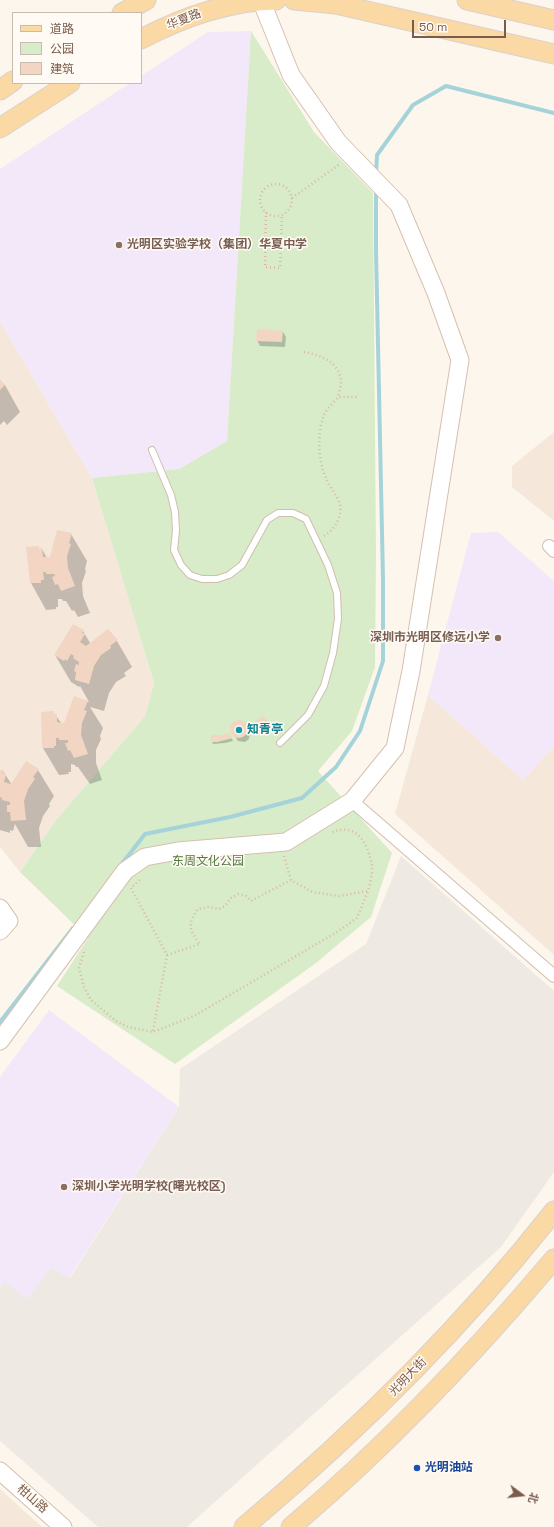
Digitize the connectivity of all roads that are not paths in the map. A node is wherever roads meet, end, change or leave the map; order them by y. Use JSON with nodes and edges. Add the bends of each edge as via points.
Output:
{"nodes":[{"id":1,"x":146,"y":0,"type":"edge"},
{"id":2,"x":261,"y":0,"type":"edge"},
{"id":3,"x":276,"y":0,"type":"edge"},
{"id":4,"x":294,"y":0,"type":"edge"},
{"id":5,"x":467,"y":0,"type":"edge"},
{"id":6,"x":124,"y":12,"type":"edge"},
{"id":7,"x":554,"y":20,"type":"edge"},
{"id":8,"x":142,"y":39,"type":"edge"},
{"id":9,"x":554,"y":54,"type":"edge"},
{"id":10,"x":12,"y":82,"type":"edge"},
{"id":11,"x":68,"y":84,"type":"edge"},
{"id":12,"x":0,"y":90,"type":"edge"},
{"id":13,"x":0,"y":128,"type":"edge"},
{"id":14,"x":152,"y":450,"type":"dead end"},
{"id":15,"x":280,"y":743,"type":"dead end"},
{"id":16,"x":352,"y":801,"type":"junction"},
{"id":17,"x":0,"y":908,"type":"edge"},
{"id":18,"x":0,"y":931,"type":"edge"},
{"id":19,"x":554,"y":976,"type":"edge"},
{"id":20,"x":0,"y":1041,"type":"edge"},
{"id":21,"x":554,"y":1211,"type":"edge"},
{"id":22,"x":554,"y":1259,"type":"edge"},
{"id":23,"x":0,"y":1471,"type":"edge"},
{"id":24,"x":63,"y":1527,"type":"edge"},
{"id":25,"x":244,"y":1527,"type":"edge"},
{"id":26,"x":291,"y":1527,"type":"edge"}],
"edges":[{"from":1,"to":6,"type":"main road"},
{"from":2,"to":3,"type":"main road","name":"华夏路"},
{"from":2,"to":8,"type":"main road","name":"华夏路","via":[[204,11],[164,27]]},
{"from":2,"to":16,"type":"street","via":[[291,75],[338,142],[399,205],[436,293],[460,360],[411,671],[395,748]]},
{"from":4,"to":9,"type":"main road","via":[[336,4]]},
{"from":5,"to":7,"type":"main road"},
{"from":10,"to":12,"type":"main road"},
{"from":11,"to":13,"type":"main road"},
{"from":14,"to":15,"type":"lane","via":[[171,495],[175,512],[174,550],[180,565],[190,575],[202,579],[217,579],[242,565],[267,520],[278,514],[293,513],[306,519],[317,539],[337,593],[338,620],[333,654],[324,686],[308,715]]},
{"from":16,"to":19,"type":"street"},
{"from":16,"to":20,"type":"street","via":[[286,842],[178,851],[145,857],[125,871]]},
{"from":17,"to":18,"type":"street","via":[[9,921]]},
{"from":21,"to":25,"type":"main road","name":"光明大街","via":[[457,1326],[409,1376],[330,1453]]},
{"from":22,"to":26,"type":"main road","via":[[442,1386],[394,1434]]},
{"from":23,"to":24,"type":"street","name":"柑山路"}]}
